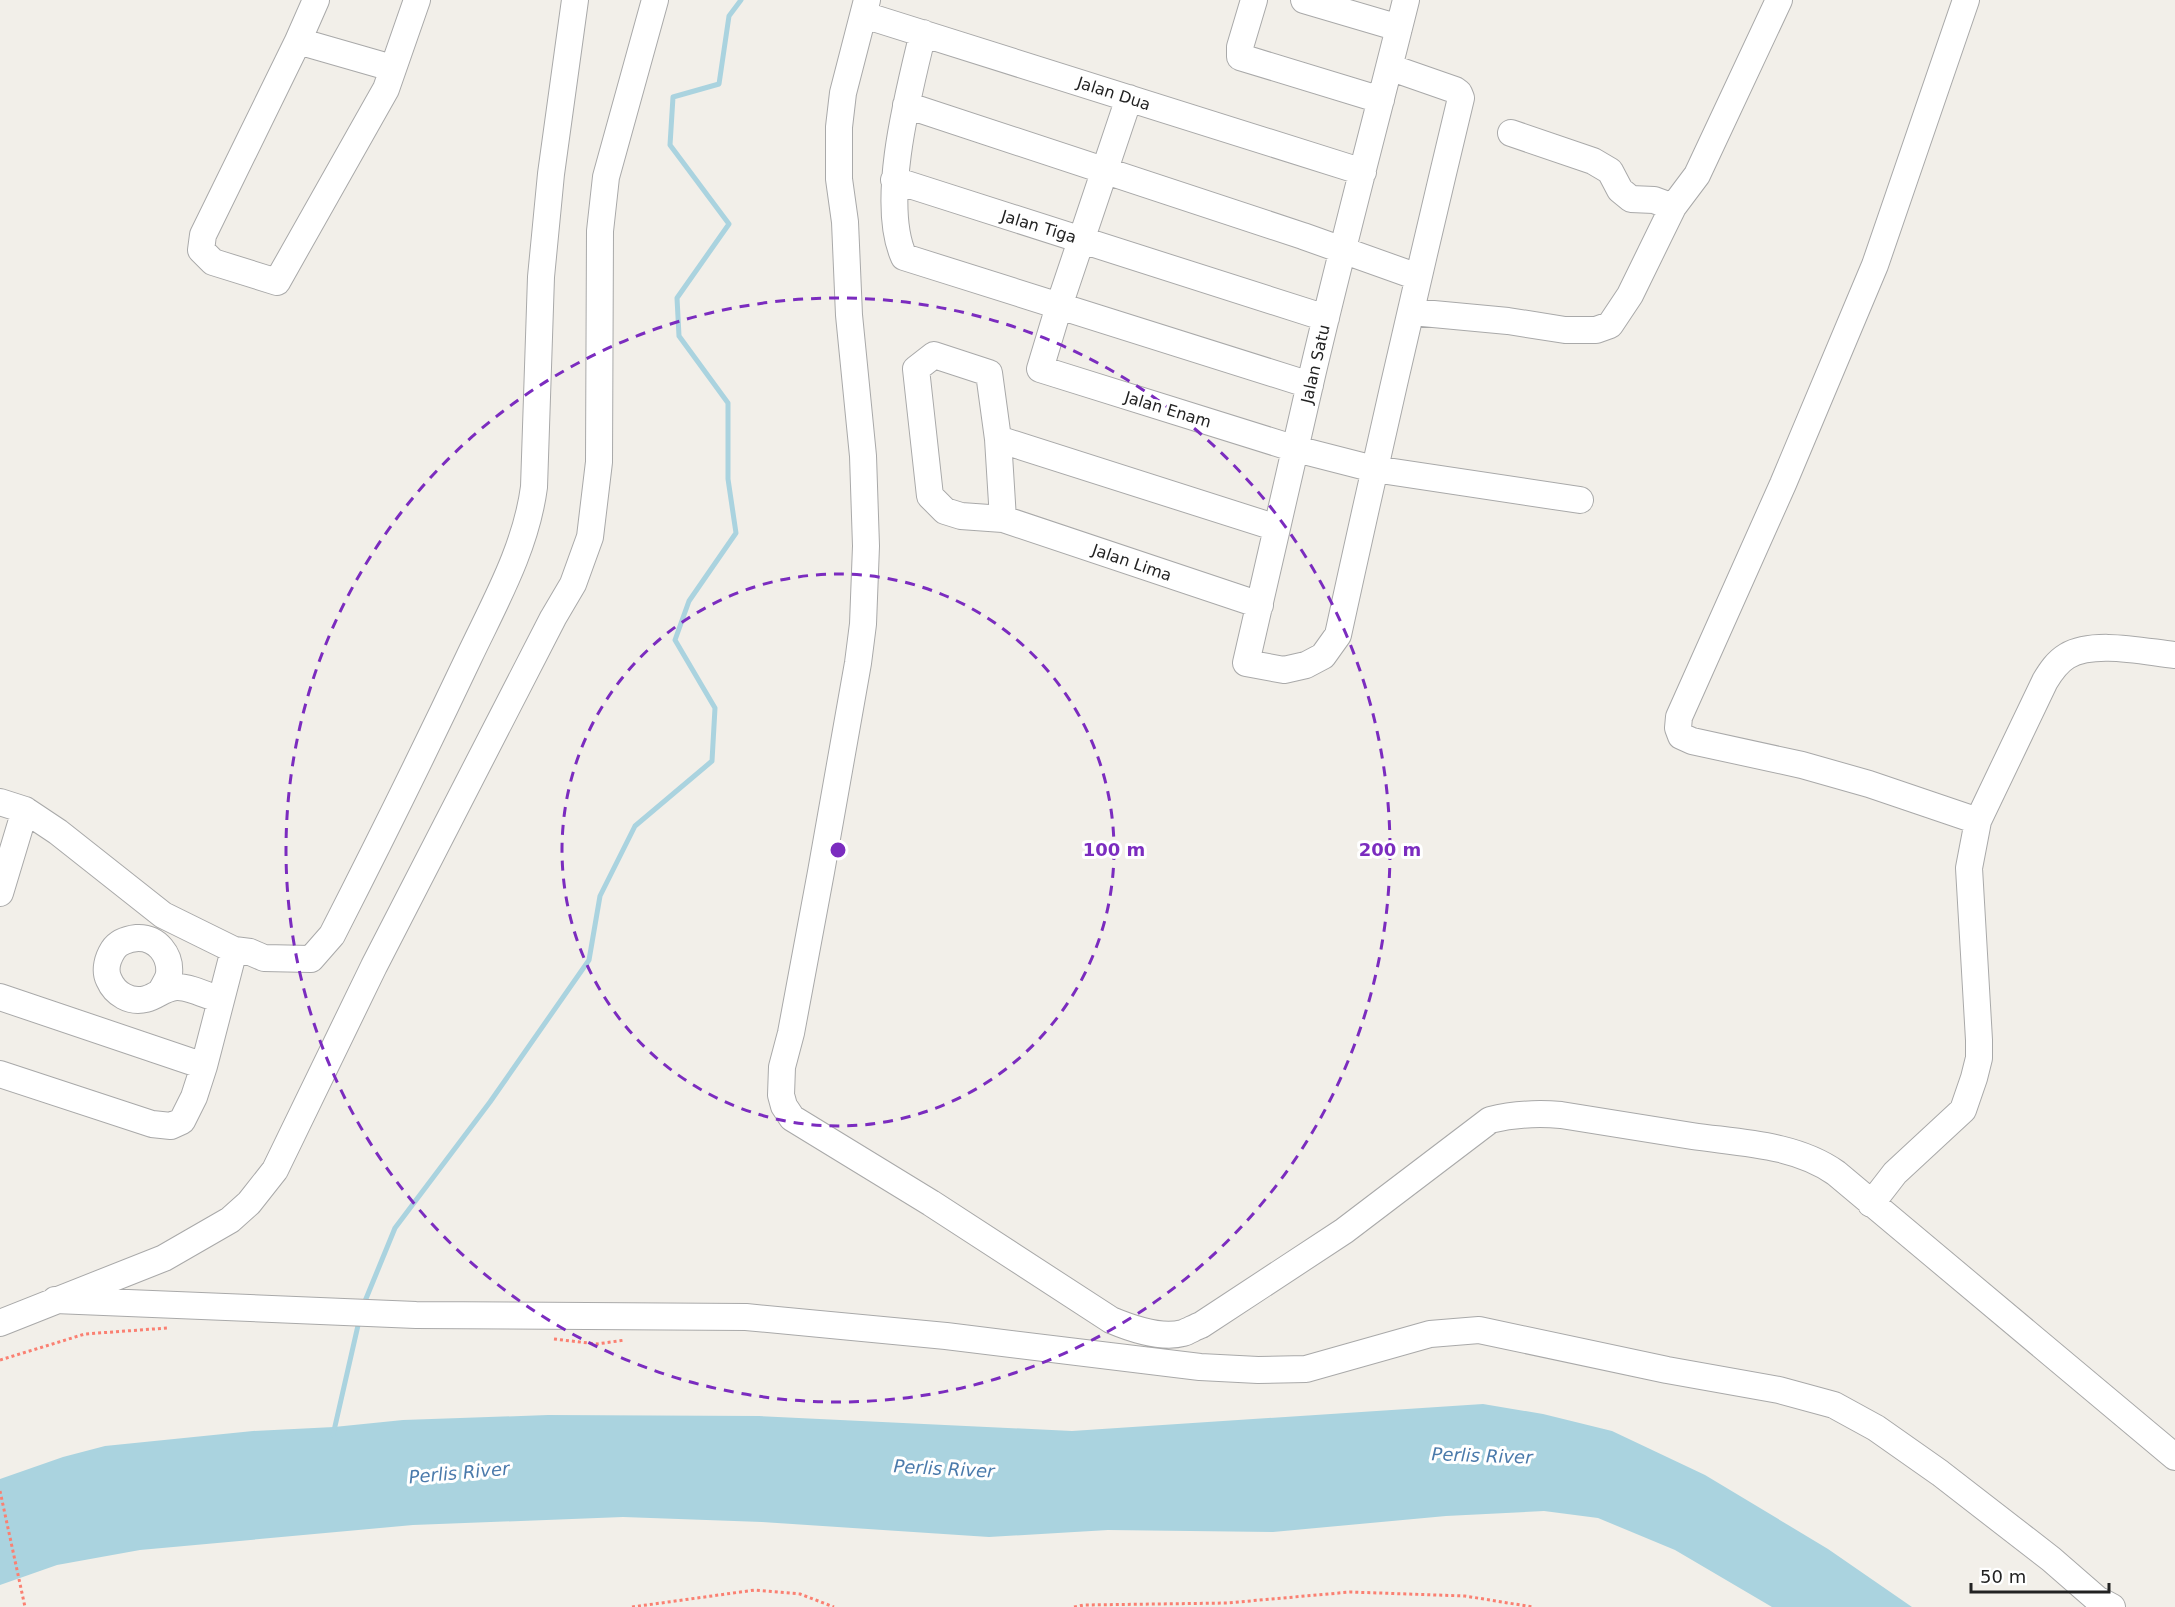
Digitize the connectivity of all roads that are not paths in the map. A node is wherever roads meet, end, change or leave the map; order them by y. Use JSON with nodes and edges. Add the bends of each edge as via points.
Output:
{"nodes":[{"id":1,"x":316,"y":0,"type":"edge"},
{"id":2,"x":417,"y":0,"type":"edge"},
{"id":3,"x":575,"y":0,"type":"edge"},
{"id":4,"x":655,"y":0,"type":"edge"},
{"id":5,"x":1254,"y":0,"type":"edge"},
{"id":6,"x":1304,"y":0,"type":"edge"},
{"id":7,"x":1406,"y":0,"type":"edge"},
{"id":8,"x":1779,"y":0,"type":"edge"},
{"id":9,"x":1966,"y":0,"type":"edge"},
{"id":10,"x":866,"y":7,"type":"edge"},
{"id":11,"x":1399,"y":28,"type":"junction"},
{"id":12,"x":923,"y":33,"type":"junction"},
{"id":13,"x":298,"y":41,"type":"junction"},
{"id":14,"x":1389,"y":67,"type":"junction"},
{"id":15,"x":392,"y":68,"type":"junction"},
{"id":16,"x":1129,"y":98,"type":"junction"},
{"id":17,"x":1381,"y":100,"type":"junction"},
{"id":18,"x":906,"y":105,"type":"junction"},
{"id":19,"x":1511,"y":133,"type":"dead end"},
{"id":20,"x":1106,"y":171,"type":"junction"},
{"id":21,"x":1363,"y":172,"type":"junction"},
{"id":22,"x":894,"y":180,"type":"junction"},
{"id":23,"x":1673,"y":207,"type":"junction"},
{"id":24,"x":1082,"y":239,"type":"junction"},
{"id":25,"x":1344,"y":251,"type":"junction"},
{"id":26,"x":1418,"y":277,"type":"junction"},
{"id":27,"x":1059,"y":306,"type":"junction"},
{"id":28,"x":1412,"y":312,"type":"junction"},
{"id":29,"x":1326,"y":318,"type":"junction"},
{"id":30,"x":1310,"y":385,"type":"junction"},
{"id":31,"x":998,"y":439,"type":"junction"},
{"id":32,"x":1296,"y":449,"type":"junction"},
{"id":33,"x":1374,"y":469,"type":"junction"},
{"id":34,"x":1580,"y":500,"type":"dead end"},
{"id":35,"x":1003,"y":519,"type":"junction"},
{"id":36,"x":1277,"y":528,"type":"junction"},
{"id":37,"x":1260,"y":605,"type":"junction"},
{"id":38,"x":2175,"y":655,"type":"edge"},
{"id":39,"x":0,"y":802,"type":"edge"},
{"id":40,"x":25,"y":810,"type":"junction"},
{"id":41,"x":1978,"y":821,"type":"junction"},
{"id":42,"x":0,"y":891,"type":"edge"},
{"id":43,"x":242,"y":951,"type":"junction"},
{"id":44,"x":169,"y":960,"type":"junction"},
{"id":45,"x":161,"y":990,"type":"junction"},
{"id":46,"x":222,"y":993,"type":"junction"},
{"id":47,"x":0,"y":997,"type":"edge"},
{"id":48,"x":204,"y":1066,"type":"junction"},
{"id":49,"x":0,"y":1074,"type":"edge"},
{"id":50,"x":1871,"y":1204,"type":"junction"},
{"id":51,"x":55,"y":1300,"type":"junction"},
{"id":52,"x":0,"y":1323,"type":"edge"},
{"id":53,"x":2175,"y":1457,"type":"edge"},
{"id":54,"x":2112,"y":1607,"type":"edge"}],
"edges":[{"from":1,"to":13,"type":"street"},
{"from":2,"to":15,"type":"street"},
{"from":3,"to":43,"type":"street","via":[[541,277],[534,487],[530,516],[516,557],[332,935],[311,959],[264,958]]},
{"from":4,"to":51,"type":"street","via":[[606,177],[600,231],[599,462],[590,537],[573,584],[374,966],[275,1170],[249,1203],[212,1231],[164,1258]]},
{"from":5,"to":17,"type":"street","via":[[1240,57]]},
{"from":6,"to":11,"type":"street"},
{"from":7,"to":11,"type":"street","name":"Jalan Satu"},
{"from":8,"to":23,"type":"street","via":[[1697,175]]},
{"from":9,"to":41,"type":"street","via":[[1875,265],[1709,655],[1686,700],[1678,728],[1682,736],[1692,741],[1802,765]]},
{"from":10,"to":12,"type":"street","name":"Jalan Dua"},
{"from":10,"to":50,"type":"street","via":[[843,93],[839,127],[839,179],[863,456],[863,624],[821,872],[782,1067],[781,1095],[792,1118],[1111,1320],[1161,1333],[1181,1333],[1201,1325],[1344,1231],[1490,1120],[1505,1116],[1561,1115],[1804,1155],[1836,1173]]},
{"from":11,"to":14,"type":"street","name":"Jalan Satu"},
{"from":12,"to":16,"type":"street","name":"Jalan Dua"},
{"from":12,"to":18,"type":"street"},
{"from":13,"to":15,"type":"street"},
{"from":13,"to":15,"type":"street","via":[[202,235],[201,250],[213,262],[276,282],[386,89]]},
{"from":14,"to":17,"type":"street","name":"Jalan Satu"},
{"from":14,"to":26,"type":"street","via":[[1455,90],[1461,99]]},
{"from":16,"to":20,"type":"street"},
{"from":16,"to":21,"type":"street","name":"Jalan Dua"},
{"from":17,"to":21,"type":"street","name":"Jalan Satu"},
{"from":18,"to":20,"type":"street"},
{"from":18,"to":22,"type":"street"},
{"from":19,"to":23,"type":"street","via":[[1593,161],[1610,171],[1620,190],[1631,199],[1654,200]]},
{"from":20,"to":24,"type":"street"},
{"from":20,"to":25,"type":"street"},
{"from":21,"to":25,"type":"street","name":"Jalan Satu"},
{"from":22,"to":24,"type":"street","name":"Jalan Tiga"},
{"from":22,"to":27,"type":"street","via":[[899,245],[904,257]]},
{"from":23,"to":28,"type":"street","via":[[1610,325],[1596,330],[1565,330]]},
{"from":24,"to":27,"type":"street"},
{"from":24,"to":29,"type":"street","name":"Jalan Tiga"},
{"from":25,"to":26,"type":"street"},
{"from":25,"to":29,"type":"street","name":"Jalan Satu"},
{"from":26,"to":28,"type":"street"},
{"from":27,"to":30,"type":"street"},
{"from":27,"to":32,"type":"street","name":"Jalan Enam","via":[[1040,369]]},
{"from":28,"to":33,"type":"street"},
{"from":29,"to":30,"type":"street","name":"Jalan Satu"},
{"from":30,"to":32,"type":"street","name":"Jalan Satu"},
{"from":31,"to":35,"type":"street"},
{"from":31,"to":35,"type":"street","via":[[989,373],[934,355],[916,369],[930,496],[945,511]]},
{"from":31,"to":36,"type":"street"},
{"from":32,"to":33,"type":"street","name":"Jalan Enam"},
{"from":32,"to":36,"type":"street","name":"Jalan Satu"},
{"from":33,"to":34,"type":"street","name":"Jalan Enam"},
{"from":33,"to":37,"type":"street","name":"Jalan Satu","via":[[1338,635],[1323,656],[1284,670],[1246,663]]},
{"from":35,"to":37,"type":"street","name":"Jalan Lima"},
{"from":36,"to":37,"type":"street","name":"Jalan Satu"},
{"from":38,"to":41,"type":"street","via":[[2098,648],[2079,651],[2055,666]]},
{"from":39,"to":40,"type":"street"},
{"from":40,"to":42,"type":"street"},
{"from":40,"to":43,"type":"street","via":[[163,915]]},
{"from":41,"to":50,"type":"street","via":[[1968,880],[1979,1058],[1963,1110],[1894,1173]]},
{"from":43,"to":46,"type":"street"},
{"from":44,"to":45,"type":"street","via":[[169,976]]},
{"from":44,"to":45,"type":"street","via":[[160,946],[137,938],[115,947],[107,962],[107,978],[116,992],[131,1000],[147,999]]},
{"from":44,"to":46,"type":"street","via":[[179,972]]},
{"from":45,"to":46,"type":"street","via":[[178,987]]},
{"from":46,"to":48,"type":"street"},
{"from":47,"to":48,"type":"street"},
{"from":48,"to":49,"type":"street","via":[[187,1113],[182,1121],[171,1126],[152,1125]]},
{"from":50,"to":53,"type":"street"},
{"from":51,"to":52,"type":"street"},
{"from":51,"to":54,"type":"street","via":[[416,1315],[746,1317],[1257,1370],[1306,1369],[1430,1334],[1479,1330],[1779,1390],[1834,1405],[1876,1428],[1940,1473]]}]}
